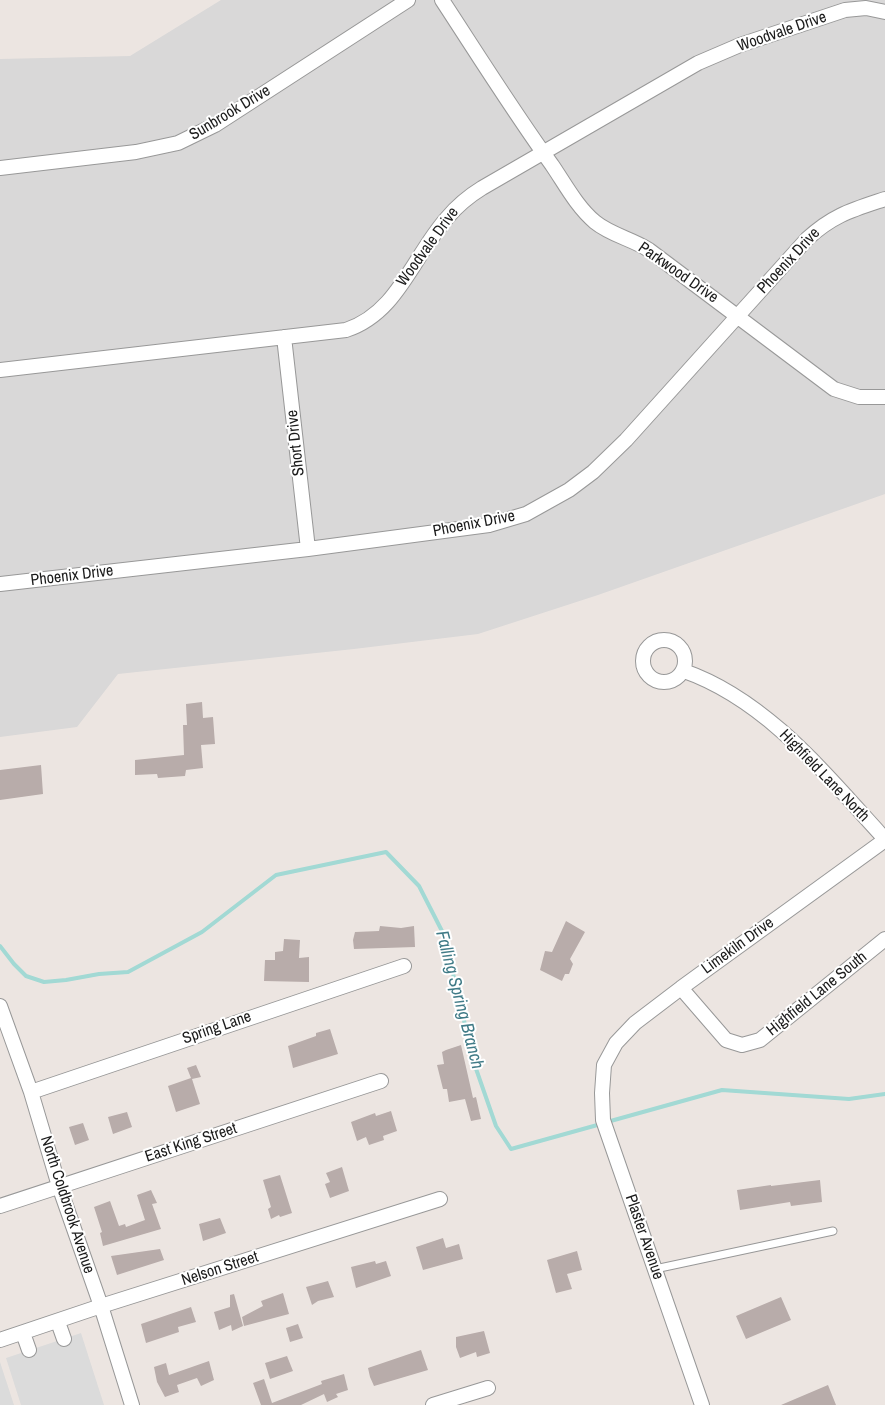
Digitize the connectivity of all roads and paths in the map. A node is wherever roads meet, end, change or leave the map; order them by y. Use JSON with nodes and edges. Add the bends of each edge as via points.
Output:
{"nodes":[{"id":1,"x":408,"y":0,"type":"edge"},
{"id":2,"x":442,"y":0,"type":"edge"},
{"id":3,"x":885,"y":12,"type":"edge"},
{"id":4,"x":543,"y":153,"type":"junction"},
{"id":5,"x":0,"y":168,"type":"edge"},
{"id":6,"x":885,"y":199,"type":"edge"},
{"id":7,"x":738,"y":316,"type":"junction"},
{"id":8,"x":284,"y":337,"type":"junction"},
{"id":9,"x":0,"y":370,"type":"edge"},
{"id":10,"x":885,"y":397,"type":"edge"},
{"id":11,"x":308,"y":549,"type":"junction"},
{"id":12,"x":0,"y":584,"type":"edge"},
{"id":13,"x":684,"y":671,"type":"dead end"},
{"id":14,"x":885,"y":840,"type":"edge"},
{"id":15,"x":885,"y":939,"type":"edge"},
{"id":16,"x":404,"y":966,"type":"dead end"},
{"id":17,"x":681,"y":988,"type":"junction"},
{"id":18,"x":0,"y":1006,"type":"edge"},
{"id":19,"x":604,"y":1065,"type":"joint"},
{"id":20,"x":381,"y":1080,"type":"dead end"},
{"id":21,"x":31,"y":1092,"type":"junction"},
{"id":22,"x":58,"y":1186,"type":"junction"},
{"id":23,"x":440,"y":1199,"type":"dead end"},
{"id":24,"x":0,"y":1206,"type":"edge"},
{"id":25,"x":832,"y":1231,"type":"dead end"},
{"id":26,"x":655,"y":1269,"type":"junction"},
{"id":27,"x":101,"y":1306,"type":"junction"},
{"id":28,"x":58,"y":1322,"type":"junction"},
{"id":29,"x":22,"y":1333,"type":"junction"},
{"id":30,"x":64,"y":1339,"type":"dead end"},
{"id":31,"x":0,"y":1340,"type":"edge"},
{"id":32,"x":28,"y":1350,"type":"dead end"},
{"id":33,"x":488,"y":1388,"type":"dead end"},
{"id":34,"x":132,"y":1405,"type":"edge"},
{"id":35,"x":433,"y":1405,"type":"edge"},
{"id":36,"x":702,"y":1405,"type":"edge"}],
"edges":[{"from":1,"to":5,"type":"street","name":"Sunbrook Drive","via":[[215,125],[178,143],[136,152]]},
{"from":2,"to":4,"type":"street","name":"Parkwood Drive"},
{"from":3,"to":4,"type":"street","name":"Woodvale Drive","via":[[866,8],[845,10],[720,53]]},
{"from":4,"to":7,"type":"street","name":"Parkwood Drive","via":[[595,222],[649,250]]},
{"from":4,"to":8,"type":"street","name":"Woodvale Drive","via":[[482,188],[458,206],[445,219],[387,303],[370,318],[346,330]]},
{"from":6,"to":7,"type":"street","name":"Phoenix Drive","via":[[838,216],[821,226]]},
{"from":7,"to":10,"type":"street","name":"Parkwood Drive","via":[[834,389],[859,397]]},
{"from":7,"to":11,"type":"street","name":"Phoenix Drive","via":[[604,462],[546,504],[517,518],[489,525]]},
{"from":8,"to":9,"type":"street","name":"Woodvale Drive"},
{"from":8,"to":11,"type":"street","name":"Short Drive"},
{"from":11,"to":12,"type":"street","name":"Phoenix Drive"},
{"from":13,"to":14,"type":"street","name":"Highfield Lane North","via":[[703,677],[766,718],[808,754]]},
{"from":14,"to":17,"type":"street","name":"Limekiln Drive"},
{"from":15,"to":17,"type":"street","name":"Highfield Lane South","via":[[760,1040],[742,1045],[726,1040]]},
{"from":16,"to":21,"type":"street","name":"Spring Lane"},
{"from":17,"to":19,"type":"street","name":"Limekiln Drive","via":[[616,1043]]},
{"from":18,"to":21,"type":"street","name":"North Coldbrook Avenue"},
{"from":19,"to":26,"type":"street","name":"Plaster Avenue","via":[[604,1120]]},
{"from":20,"to":22,"type":"street","name":"East King Street"},
{"from":21,"to":22,"type":"street","name":"North Coldbrook Avenue"},
{"from":22,"to":24,"type":"street","name":"East King Street"},
{"from":22,"to":27,"type":"street","name":"North Coldbrook Avenue"},
{"from":23,"to":27,"type":"street","name":"Nelson Street"},
{"from":25,"to":26,"type":"lane"},
{"from":26,"to":36,"type":"street","name":"Plaster Avenue"},
{"from":27,"to":28,"type":"street","name":"Nelson Street"},
{"from":27,"to":34,"type":"street","name":"North Coldbrook Avenue"},
{"from":28,"to":29,"type":"street","name":"Nelson Street"},
{"from":28,"to":30,"type":"street"},
{"from":29,"to":31,"type":"street","name":"Nelson Street"},
{"from":29,"to":32,"type":"street"},
{"from":33,"to":35,"type":"street"}]}
